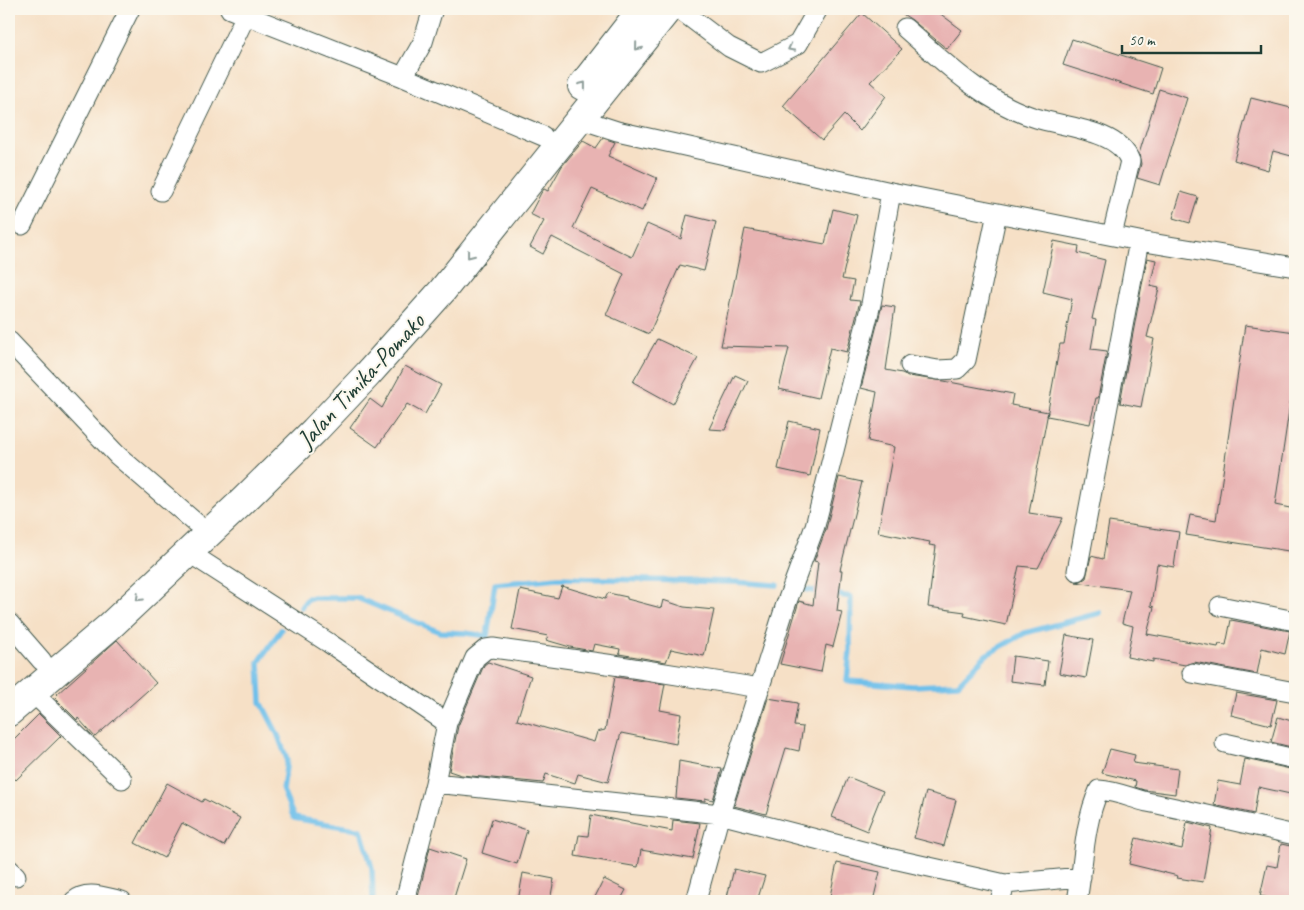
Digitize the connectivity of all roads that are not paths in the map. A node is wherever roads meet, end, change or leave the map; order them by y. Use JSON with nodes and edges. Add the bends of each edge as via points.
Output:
{"nodes":[{"id":1,"x":130,"y":9,"type":"edge"},
{"id":2,"x":433,"y":9,"type":"edge"},
{"id":3,"x":642,"y":9,"type":"edge"},
{"id":4,"x":668,"y":9,"type":"edge"},
{"id":5,"x":679,"y":9,"type":"edge"},
{"id":6,"x":818,"y":9,"type":"edge"},
{"id":7,"x":238,"y":12,"type":"edge"},
{"id":8,"x":267,"y":16,"type":"edge"},
{"id":9,"x":904,"y":28,"type":"dead end"},
{"id":10,"x":403,"y":77,"type":"junction"},
{"id":11,"x":580,"y":119,"type":"junction"},
{"id":12,"x":543,"y":136,"type":"junction"},
{"id":13,"x":161,"y":191,"type":"dead end"},
{"id":14,"x":890,"y":192,"type":"junction"},
{"id":15,"x":997,"y":213,"type":"junction"},
{"id":16,"x":22,"y":225,"type":"dead end"},
{"id":17,"x":1112,"y":235,"type":"junction"},
{"id":18,"x":1139,"y":242,"type":"junction"},
{"id":19,"x":1295,"y":267,"type":"edge"},
{"id":20,"x":9,"y":341,"type":"edge"},
{"id":21,"x":910,"y":365,"type":"dead end"},
{"id":22,"x":196,"y":523,"type":"junction"},
{"id":23,"x":188,"y":552,"type":"junction"},
{"id":24,"x":1077,"y":571,"type":"dead end"},
{"id":25,"x":1220,"y":606,"type":"dead end"},
{"id":26,"x":1295,"y":621,"type":"edge"},
{"id":27,"x":9,"y":623,"type":"edge"},
{"id":28,"x":42,"y":661,"type":"junction"},
{"id":29,"x":1192,"y":673,"type":"dead end"},
{"id":30,"x":760,"y":688,"type":"junction"},
{"id":31,"x":20,"y":691,"type":"edge"},
{"id":32,"x":1295,"y":692,"type":"edge"},
{"id":33,"x":9,"y":712,"type":"edge"},
{"id":34,"x":447,"y":723,"type":"junction"},
{"id":35,"x":1225,"y":743,"type":"dead end"},
{"id":36,"x":1295,"y":759,"type":"edge"},
{"id":37,"x":122,"y":779,"type":"dead end"},
{"id":38,"x":435,"y":783,"type":"junction"},
{"id":39,"x":720,"y":814,"type":"junction"},
{"id":40,"x":1295,"y":835,"type":"edge"},
{"id":41,"x":1081,"y":877,"type":"junction"},
{"id":42,"x":1002,"y":893,"type":"edge"},
{"id":43,"x":74,"y":901,"type":"edge"},
{"id":44,"x":122,"y":901,"type":"edge"},
{"id":45,"x":405,"y":901,"type":"edge"},
{"id":46,"x":696,"y":901,"type":"edge"},
{"id":47,"x":1077,"y":901,"type":"edge"}],
"edges":[{"from":1,"to":16,"type":"street"},
{"from":2,"to":10,"type":"street","via":[[423,42]]},
{"from":12,"to":3,"type":"highway","name":"Jalan Timika-Pomako","one_way":true},
{"from":4,"to":11,"type":"highway","name":"Jalan Timika-Pomako","one_way":true},
{"from":6,"to":5,"type":"street","one_way":true,"via":[[798,44],[761,63],[729,47]]},
{"from":7,"to":8,"type":"street"},
{"from":7,"to":13,"type":"street"},
{"from":8,"to":10,"type":"street"},
{"from":9,"to":17,"type":"street","via":[[990,97],[1034,118],[1099,135],[1113,141],[1127,153],[1130,161]]},
{"from":10,"to":12,"type":"street"},
{"from":11,"to":14,"type":"street","via":[[617,131]]},
{"from":11,"to":23,"type":"highway","name":"Jalan Timika-Pomako","one_way":true,"via":[[396,344],[285,460]]},
{"from":12,"to":22,"type":"highway","name":"Jalan Timika-Pomako","via":[[385,330],[296,425]]},
{"from":14,"to":15,"type":"street"},
{"from":14,"to":30,"type":"street","via":[[871,304],[815,526]]},
{"from":15,"to":17,"type":"street"},
{"from":15,"to":21,"type":"street","via":[[966,360],[957,368],[938,370]]},
{"from":17,"to":18,"type":"street"},
{"from":18,"to":19,"type":"street"},
{"from":18,"to":24,"type":"street"},
{"from":20,"to":22,"type":"street","via":[[117,455]]},
{"from":22,"to":28,"type":"highway","name":"Jalan Timika-Pomako"},
{"from":23,"to":31,"type":"highway","name":"Jalan Timika-Pomako","one_way":true,"via":[[109,627]]},
{"from":23,"to":34,"type":"street"},
{"from":25,"to":26,"type":"street"},
{"from":27,"to":28,"type":"street"},
{"from":28,"to":31,"type":"highway","name":"Jalan Timika-Pomako"},
{"from":29,"to":32,"type":"street"},
{"from":30,"to":34,"type":"street","via":[[493,648],[486,649],[475,658]]},
{"from":30,"to":39,"type":"street"},
{"from":31,"to":33,"type":"highway","name":"Jalan Timika-Pomako"},
{"from":31,"to":37,"type":"street"},
{"from":34,"to":38,"type":"street"},
{"from":35,"to":36,"type":"street"},
{"from":38,"to":39,"type":"street"},
{"from":38,"to":45,"type":"street"},
{"from":39,"to":42,"type":"street","via":[[889,858]]},
{"from":39,"to":46,"type":"street"},
{"from":40,"to":41,"type":"street","via":[[1099,790],[1092,804],[1086,833]]},
{"from":41,"to":42,"type":"street"},
{"from":41,"to":47,"type":"street"},
{"from":43,"to":44,"type":"street","via":[[88,894]]}]}
